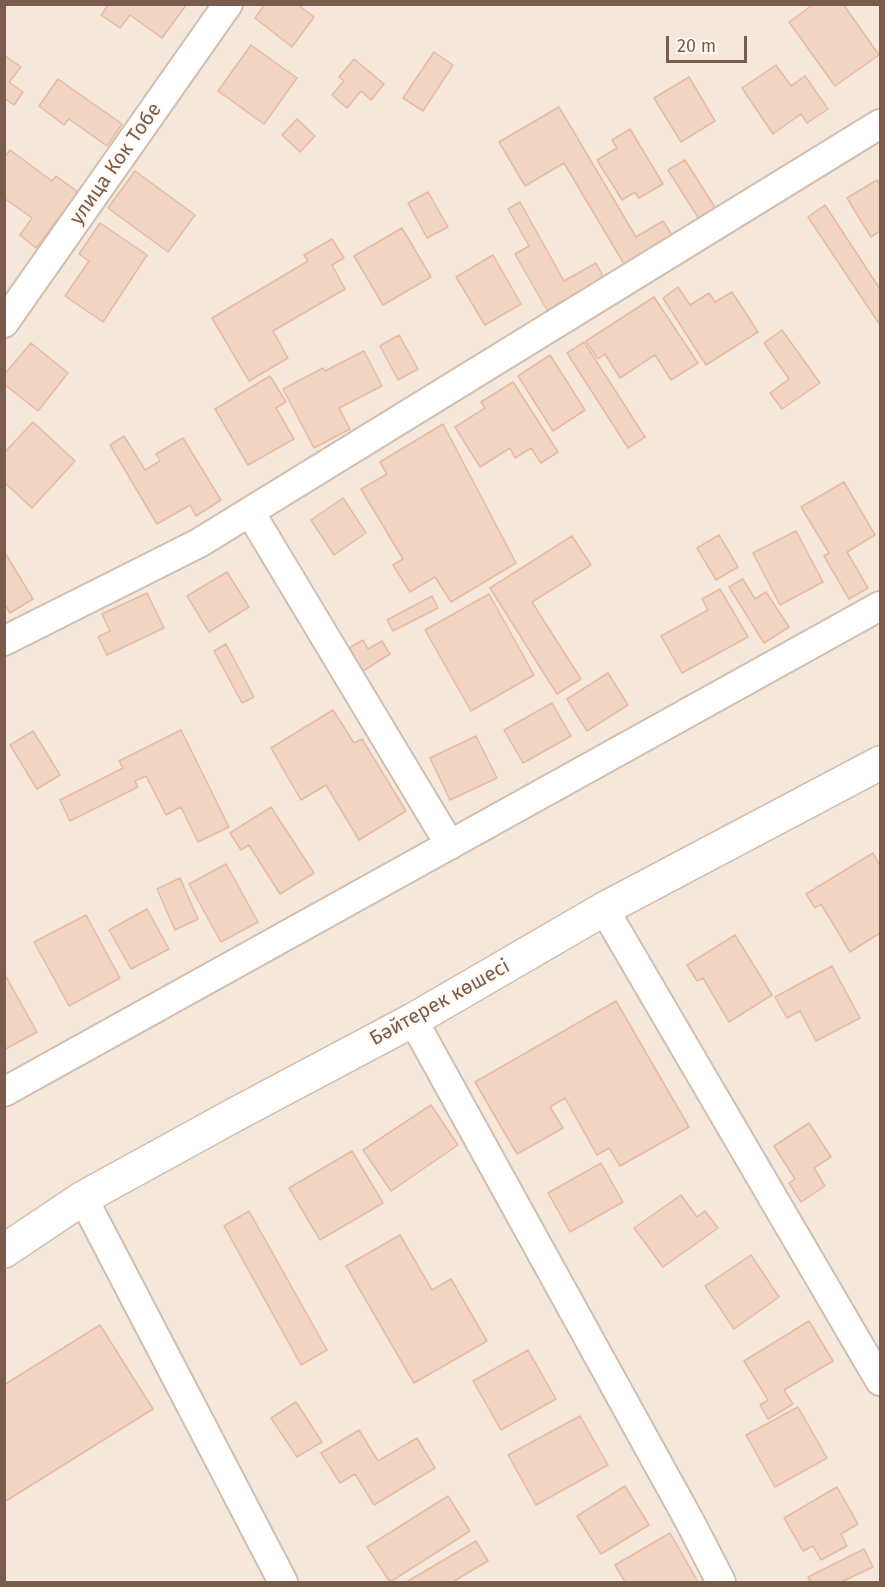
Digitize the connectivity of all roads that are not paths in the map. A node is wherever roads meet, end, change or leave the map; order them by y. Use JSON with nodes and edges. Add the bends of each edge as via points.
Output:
{"nodes":[{"id":1,"x":228,"y":4,"type":"edge"},
{"id":2,"x":880,"y":124,"type":"edge"},
{"id":3,"x":4,"y":322,"type":"edge"},
{"id":4,"x":250,"y":512,"type":"junction"},
{"id":5,"x":880,"y":606,"type":"edge"},
{"id":6,"x":4,"y":641,"type":"edge"},
{"id":7,"x":880,"y":762,"type":"edge"},
{"id":8,"x":450,"y":845,"type":"junction"},
{"id":9,"x":604,"y":909,"type":"junction"},
{"id":10,"x":413,"y":1020,"type":"junction"},
{"id":11,"x":4,"y":1092,"type":"edge"},
{"id":12,"x":83,"y":1198,"type":"junction"},
{"id":13,"x":4,"y":1251,"type":"edge"},
{"id":14,"x":880,"y":1381,"type":"edge"},
{"id":15,"x":283,"y":1582,"type":"edge"},
{"id":16,"x":721,"y":1582,"type":"edge"}],
"edges":[{"from":1,"to":3,"type":"street","name":"улица Кок Тобе"},
{"from":2,"to":4,"type":"street"},
{"from":4,"to":6,"type":"street","via":[[199,543]]},
{"from":4,"to":8,"type":"street"},
{"from":5,"to":8,"type":"street"},
{"from":7,"to":9,"type":"street","name":"Бәйтерек көшесі"},
{"from":8,"to":11,"type":"street"},
{"from":9,"to":10,"type":"street","name":"Бәйтерек көшесі"},
{"from":9,"to":14,"type":"street"},
{"from":10,"to":12,"type":"street","name":"Бәйтерек көшесі"},
{"from":10,"to":16,"type":"street"},
{"from":12,"to":13,"type":"street","name":"Бәйтерек көшесі"},
{"from":12,"to":15,"type":"street"}]}
